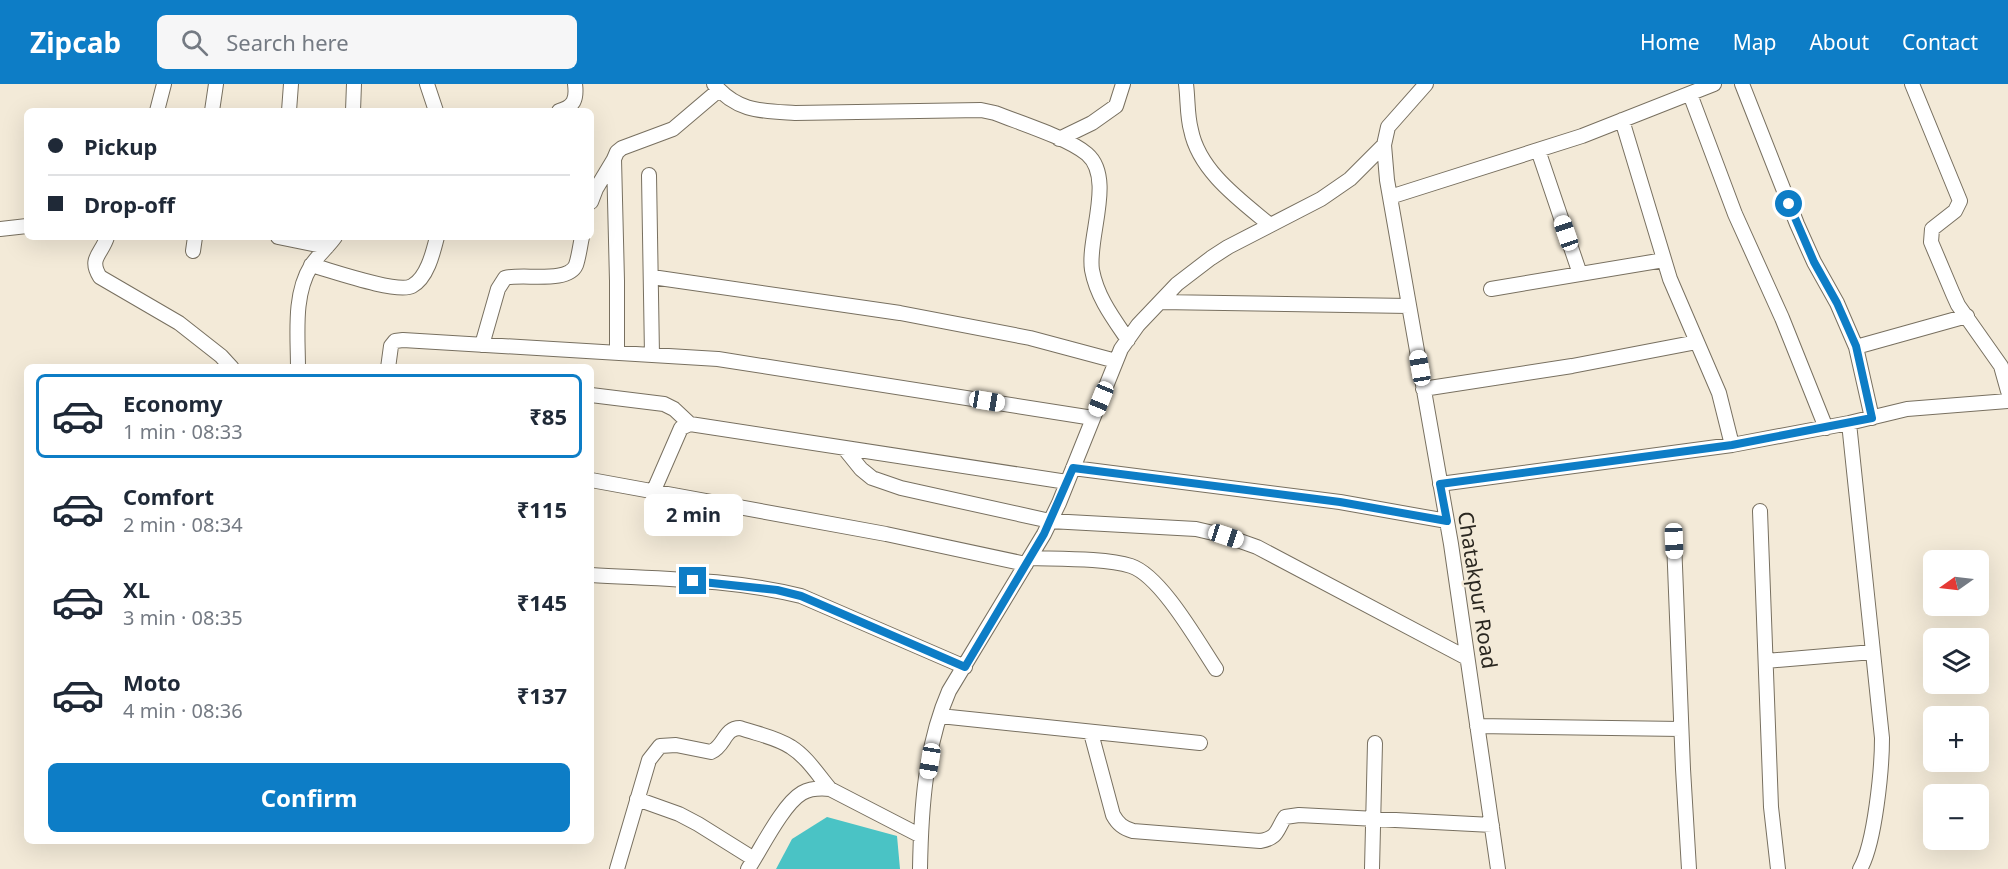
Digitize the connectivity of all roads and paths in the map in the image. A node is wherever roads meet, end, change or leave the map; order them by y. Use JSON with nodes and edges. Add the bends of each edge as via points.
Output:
{"nodes":[{"id":1,"x":164,"y":84,"type":"edge"},
{"id":2,"x":216,"y":84,"type":"edge"},
{"id":3,"x":291,"y":84,"type":"edge"},
{"id":4,"x":354,"y":84,"type":"edge"},
{"id":5,"x":428,"y":84,"type":"edge"},
{"id":6,"x":575,"y":84,"type":"edge"},
{"id":7,"x":1123,"y":84,"type":"edge"},
{"id":8,"x":1186,"y":84,"type":"edge"},
{"id":9,"x":1426,"y":84,"type":"edge"},
{"id":10,"x":1714,"y":84,"type":"edge"},
{"id":11,"x":1742,"y":84,"type":"edge"},
{"id":12,"x":1912,"y":84,"type":"edge"},
{"id":13,"x":717,"y":87,"type":"edge"},
{"id":14,"x":1690,"y":94,"type":"junction"},
{"id":15,"x":158,"y":108,"type":"edge"},
{"id":16,"x":212,"y":108,"type":"edge"},
{"id":17,"x":289,"y":108,"type":"edge"},
{"id":18,"x":353,"y":108,"type":"edge"},
{"id":19,"x":435,"y":108,"type":"edge"},
{"id":20,"x":568,"y":108,"type":"edge"},
{"id":21,"x":1622,"y":120,"type":"junction"},
{"id":22,"x":1059,"y":139,"type":"junction"},
{"id":23,"x":1383,"y":145,"type":"junction"},
{"id":24,"x":1538,"y":150,"type":"junction"},
{"id":25,"x":614,"y":159,"type":"junction"},
{"id":26,"x":649,"y":175,"type":"dead end"},
{"id":27,"x":594,"y":194,"type":"edge"},
{"id":28,"x":1390,"y":197,"type":"junction"},
{"id":29,"x":1270,"y":225,"type":"junction"},
{"id":30,"x":24,"y":226,"type":"edge"},
{"id":31,"x":0,"y":229,"type":"edge"},
{"id":32,"x":106,"y":240,"type":"edge"},
{"id":33,"x":310,"y":240,"type":"edge"},
{"id":34,"x":436,"y":240,"type":"edge"},
{"id":35,"x":581,"y":240,"type":"edge"},
{"id":36,"x":331,"y":242,"type":"edge"},
{"id":37,"x":1664,"y":260,"type":"junction"},
{"id":38,"x":311,"y":265,"type":"junction"},
{"id":39,"x":1580,"y":274,"type":"junction"},
{"id":40,"x":652,"y":278,"type":"junction"},
{"id":41,"x":1491,"y":289,"type":"dead end"},
{"id":42,"x":1160,"y":302,"type":"junction"},
{"id":43,"x":1409,"y":306,"type":"junction"},
{"id":44,"x":1966,"y":316,"type":"junction"},
{"id":45,"x":1128,"y":340,"type":"junction"},
{"id":46,"x":1696,"y":342,"type":"junction"},
{"id":47,"x":482,"y":345,"type":"junction"},
{"id":48,"x":1856,"y":346,"type":"junction"},
{"id":49,"x":616,"y":353,"type":"junction"},
{"id":50,"x":652,"y":355,"type":"junction"},
{"id":51,"x":1116,"y":361,"type":"junction"},
{"id":52,"x":228,"y":364,"type":"edge"},
{"id":53,"x":298,"y":364,"type":"edge"},
{"id":54,"x":389,"y":364,"type":"edge"},
{"id":55,"x":1423,"y":389,"type":"junction"},
{"id":56,"x":2008,"y":390,"type":"edge"},
{"id":57,"x":594,"y":395,"type":"edge"},
{"id":58,"x":2008,"y":401,"type":"edge"},
{"id":59,"x":1093,"y":418,"type":"junction"},
{"id":60,"x":1872,"y":418,"type":"junction"},
{"id":61,"x":1849,"y":423,"type":"junction"},
{"id":62,"x":690,"y":424,"type":"junction"},
{"id":63,"x":1826,"y":428,"type":"junction"},
{"id":64,"x":1732,"y":445,"type":"junction"},
{"id":65,"x":844,"y":448,"type":"junction"},
{"id":66,"x":1073,"y":468,"type":"junction"},
{"id":67,"x":594,"y":480,"type":"edge"},
{"id":68,"x":1067,"y":482,"type":"junction"},
{"id":69,"x":1440,"y":484,"type":"junction"},
{"id":70,"x":654,"y":490,"type":"junction"},
{"id":71,"x":1760,"y":511,"type":"dead end"},
{"id":72,"x":1050,"y":521,"type":"junction"},
{"id":73,"x":1447,"y":521,"type":"junction"},
{"id":74,"x":1674,"y":541,"type":"dead end"},
{"id":75,"x":1028,"y":561,"type":"junction"},
{"id":76,"x":594,"y":575,"type":"edge"},
{"id":77,"x":1873,"y":652,"type":"junction"},
{"id":78,"x":1467,"y":658,"type":"junction"},
{"id":79,"x":1766,"y":661,"type":"junction"},
{"id":80,"x":965,"y":667,"type":"junction"},
{"id":81,"x":1216,"y":669,"type":"dead end"},
{"id":82,"x":940,"y":716,"type":"junction"},
{"id":83,"x":1478,"y":726,"type":"junction"},
{"id":84,"x":1681,"y":729,"type":"junction"},
{"id":85,"x":1091,"y":733,"type":"junction"},
{"id":86,"x":1200,"y":743,"type":"dead end"},
{"id":87,"x":1374,"y":743,"type":"dead end"},
{"id":88,"x":830,"y":789,"type":"junction"},
{"id":89,"x":637,"y":799,"type":"junction"},
{"id":90,"x":1373,"y":819,"type":"junction"},
{"id":91,"x":1492,"y":825,"type":"junction"},
{"id":92,"x":921,"y":836,"type":"junction"},
{"id":93,"x":751,"y":864,"type":"edge"},
{"id":94,"x":617,"y":869,"type":"edge"},
{"id":95,"x":920,"y":869,"type":"edge"},
{"id":96,"x":1371,"y":869,"type":"edge"},
{"id":97,"x":1498,"y":869,"type":"edge"},
{"id":98,"x":1689,"y":869,"type":"edge"},
{"id":99,"x":1778,"y":869,"type":"edge"},
{"id":100,"x":1860,"y":869,"type":"edge"}],
"edges":[{"from":1,"to":15,"type":"street"},
{"from":2,"to":16,"type":"street"},
{"from":3,"to":17,"type":"street"},
{"from":4,"to":18,"type":"street"},
{"from":5,"to":19,"type":"street"},
{"from":6,"to":20,"type":"street","via":[[573,104]]},
{"from":7,"to":22,"type":"street","via":[[1116,106]]},
{"from":8,"to":29,"type":"street","via":[[1190,129],[1204,162],[1236,197]]},
{"from":9,"to":23,"type":"street","via":[[1389,127]]},
{"from":10,"to":14,"type":"street"},
{"from":11,"to":48,"type":"street","via":[[1797,224]]},
{"from":12,"to":44,"type":"street","via":[[1960,201],[1955,211],[1932,228],[1930,235]]},
{"from":13,"to":22,"type":"street","via":[[747,108],[770,111],[981,110]]},
{"from":13,"to":25,"type":"street","via":[[673,129],[622,148]]},
{"from":14,"to":21,"type":"street"},
{"from":14,"to":63,"type":"street"},
{"from":21,"to":24,"type":"street"},
{"from":21,"to":37,"type":"street"},
{"from":22,"to":45,"type":"street","via":[[1088,155],[1095,164],[1099,199],[1092,269],[1104,304]]},
{"from":23,"to":28,"type":"street","name":"Chatakpur Road"},
{"from":23,"to":29,"type":"street","via":[[1350,179]]},
{"from":24,"to":28,"type":"street"},
{"from":24,"to":39,"type":"street"},
{"from":25,"to":27,"type":"street"},
{"from":25,"to":49,"type":"street"},
{"from":26,"to":40,"type":"street"},
{"from":28,"to":43,"type":"street","name":"Chatakpur Road"},
{"from":29,"to":42,"type":"street","via":[[1211,258]]},
{"from":30,"to":31,"type":"street"},
{"from":32,"to":52,"type":"street","via":[[95,261],[100,277],[179,323]]},
{"from":33,"to":36,"type":"street"},
{"from":34,"to":38,"type":"street","via":[[425,272],[411,287],[385,286]]},
{"from":35,"to":47,"type":"street","via":[[571,272],[505,278]]},
{"from":36,"to":38,"type":"street"},
{"from":37,"to":39,"type":"street"},
{"from":37,"to":46,"type":"street"},
{"from":38,"to":53,"type":"street","via":[[299,300]]},
{"from":39,"to":41,"type":"street"},
{"from":40,"to":50,"type":"street"},
{"from":40,"to":51,"type":"street","via":[[900,313],[1030,338]]},
{"from":42,"to":43,"type":"street"},
{"from":42,"to":45,"type":"street"},
{"from":43,"to":55,"type":"street","name":"Chatakpur Road"},
{"from":44,"to":48,"type":"street"},
{"from":44,"to":56,"type":"street","via":[[2001,366]]},
{"from":45,"to":51,"type":"street"},
{"from":46,"to":55,"type":"street"},
{"from":46,"to":64,"type":"street","via":[[1719,393]]},
{"from":47,"to":49,"type":"street"},
{"from":47,"to":54,"type":"street","via":[[395,341]]},
{"from":48,"to":60,"type":"street"},
{"from":49,"to":50,"type":"street"},
{"from":50,"to":59,"type":"street","via":[[718,359]]},
{"from":51,"to":59,"type":"street"},
{"from":55,"to":69,"type":"street","name":"Chatakpur Road"},
{"from":57,"to":62,"type":"street","via":[[664,404]]},
{"from":58,"to":60,"type":"street","via":[[1927,407]]},
{"from":59,"to":66,"type":"street"},
{"from":60,"to":61,"type":"street"},
{"from":61,"to":63,"type":"street"},
{"from":61,"to":77,"type":"street"},
{"from":62,"to":65,"type":"street"},
{"from":62,"to":70,"type":"street","via":[[681,428]]},
{"from":63,"to":64,"type":"street"},
{"from":64,"to":69,"type":"street"},
{"from":65,"to":68,"type":"street"},
{"from":65,"to":72,"type":"street","via":[[872,478],[900,488]]},
{"from":66,"to":68,"type":"street"},
{"from":66,"to":73,"type":"street","via":[[1340,502]]},
{"from":67,"to":70,"type":"street"},
{"from":68,"to":72,"type":"street"},
{"from":69,"to":73,"type":"street","name":"Chatakpur Road"},
{"from":70,"to":75,"type":"street"},
{"from":71,"to":79,"type":"street"},
{"from":72,"to":75,"type":"street"},
{"from":72,"to":78,"type":"street","via":[[1196,529],[1226,536],[1257,547]]},
{"from":73,"to":78,"type":"street","name":"Chatakpur Road"},
{"from":74,"to":84,"type":"street"},
{"from":75,"to":80,"type":"street"},
{"from":75,"to":81,"type":"street","via":[[1119,563],[1134,567],[1147,575],[1178,611]]},
{"from":76,"to":80,"type":"street","via":[[777,590],[801,596]]},
{"from":77,"to":79,"type":"street"},
{"from":77,"to":100,"type":"street","via":[[1882,764],[1869,842]]},
{"from":78,"to":83,"type":"street","name":"Chatakpur Road"},
{"from":79,"to":99,"type":"street","via":[[1771,807]]},
{"from":80,"to":82,"type":"street","via":[[949,691]]},
{"from":82,"to":85,"type":"street"},
{"from":82,"to":92,"type":"street","via":[[924,796]]},
{"from":83,"to":84,"type":"street"},
{"from":83,"to":91,"type":"street","name":"Chatakpur Road"},
{"from":84,"to":98,"type":"street"},
{"from":85,"to":86,"type":"street"},
{"from":85,"to":90,"type":"street","via":[[1113,814],[1118,823],[1133,831],[1260,841],[1271,839],[1285,817],[1291,815]]},
{"from":87,"to":90,"type":"street"},
{"from":88,"to":89,"type":"street","via":[[792,747],[734,728],[711,752],[660,746],[649,760]]},
{"from":88,"to":92,"type":"street"},
{"from":88,"to":93,"type":"street","via":[[814,788],[794,799]]},
{"from":89,"to":93,"type":"street","via":[[698,824]]},
{"from":89,"to":94,"type":"street"},
{"from":90,"to":91,"type":"street"},
{"from":90,"to":96,"type":"street"},
{"from":91,"to":97,"type":"street","name":"Chatakpur Road"},
{"from":92,"to":95,"type":"street"}]}
